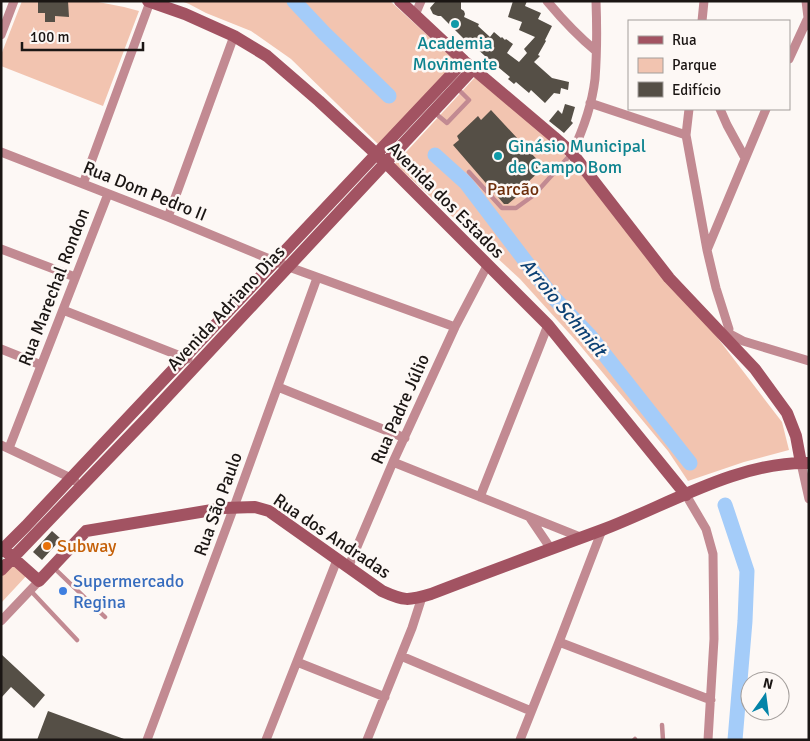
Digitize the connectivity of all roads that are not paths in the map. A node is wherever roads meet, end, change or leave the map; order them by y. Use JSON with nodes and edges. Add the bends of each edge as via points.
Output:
{"nodes":[{"id":1,"x":14,"y":1,"type":"edge"},
{"id":2,"x":149,"y":1,"type":"edge"},
{"id":3,"x":400,"y":1,"type":"edge"},
{"id":4,"x":421,"y":1,"type":"edge"},
{"id":5,"x":547,"y":1,"type":"edge"},
{"id":6,"x":596,"y":1,"type":"edge"},
{"id":7,"x":704,"y":1,"type":"edge"},
{"id":8,"x":806,"y":1,"type":"edge"},
{"id":9,"x":415,"y":15,"type":"junction"},
{"id":10,"x":702,"y":20,"type":"edge"},
{"id":11,"x":808,"y":23,"type":"edge"},
{"id":12,"x":1,"y":35,"type":"edge"},
{"id":13,"x":234,"y":36,"type":"junction"},
{"id":14,"x":596,"y":50,"type":"junction"},
{"id":15,"x":790,"y":57,"type":"edge"},
{"id":16,"x":469,"y":65,"type":"junction"},
{"id":17,"x":456,"y":87,"type":"junction"},
{"id":18,"x":590,"y":104,"type":"junction"},
{"id":19,"x":430,"y":107,"type":"junction"},
{"id":20,"x":689,"y":110,"type":"edge"},
{"id":21,"x":720,"y":110,"type":"edge"},
{"id":22,"x":766,"y":110,"type":"edge"},
{"id":23,"x":686,"y":135,"type":"junction"},
{"id":24,"x":1,"y":152,"type":"edge"},
{"id":25,"x":572,"y":153,"type":"junction"},
{"id":26,"x":376,"y":154,"type":"junction"},
{"id":27,"x":745,"y":158,"type":"junction"},
{"id":28,"x":386,"y":163,"type":"junction"},
{"id":29,"x":469,"y":172,"type":"dead end"},
{"id":30,"x":83,"y":184,"type":"junction"},
{"id":31,"x":108,"y":194,"type":"junction"},
{"id":32,"x":168,"y":217,"type":"junction"},
{"id":33,"x":1,"y":249,"type":"edge"},
{"id":34,"x":707,"y":250,"type":"junction"},
{"id":35,"x":276,"y":262,"type":"junction"},
{"id":36,"x":487,"y":266,"type":"junction"},
{"id":37,"x":289,"y":267,"type":"junction"},
{"id":38,"x":75,"y":277,"type":"junction"},
{"id":39,"x":317,"y":278,"type":"junction"},
{"id":40,"x":63,"y":310,"type":"junction"},
{"id":41,"x":548,"y":325,"type":"junction"},
{"id":42,"x":455,"y":327,"type":"junction"},
{"id":43,"x":726,"y":335,"type":"junction"},
{"id":44,"x":1,"y":349,"type":"edge"},
{"id":45,"x":185,"y":357,"type":"junction"},
{"id":46,"x":809,"y":361,"type":"edge"},
{"id":47,"x":199,"y":363,"type":"junction"},
{"id":48,"x":41,"y":365,"type":"junction"},
{"id":49,"x":278,"y":387,"type":"junction"},
{"id":50,"x":405,"y":438,"type":"junction"},
{"id":51,"x":5,"y":447,"type":"edge"},
{"id":52,"x":393,"y":462,"type":"junction"},
{"id":53,"x":805,"y":463,"type":"edge"},
{"id":54,"x":71,"y":478,"type":"junction"},
{"id":55,"x":82,"y":486,"type":"junction"},
{"id":56,"x":686,"y":495,"type":"junction"},
{"id":57,"x":480,"y":497,"type":"junction"},
{"id":58,"x":809,"y":499,"type":"edge"},
{"id":59,"x":234,"y":507,"type":"junction"},
{"id":60,"x":530,"y":518,"type":"junction"},
{"id":61,"x":602,"y":530,"type":"junction"},
{"id":62,"x":580,"y":538,"type":"junction"},
{"id":63,"x":2,"y":549,"type":"edge"},
{"id":64,"x":551,"y":549,"type":"junction"},
{"id":65,"x":14,"y":557,"type":"junction"},
{"id":66,"x":337,"y":560,"type":"junction"},
{"id":67,"x":52,"y":566,"type":"junction"},
{"id":68,"x":348,"y":568,"type":"junction"},
{"id":69,"x":1,"y":570,"type":"edge"},
{"id":70,"x":39,"y":580,"type":"junction"},
{"id":71,"x":30,"y":590,"type":"junction"},
{"id":72,"x":422,"y":597,"type":"junction"},
{"id":73,"x":105,"y":617,"type":"dead end"},
{"id":74,"x":1,"y":621,"type":"edge"},
{"id":75,"x":77,"y":640,"type":"dead end"},
{"id":76,"x":559,"y":642,"type":"junction"},
{"id":77,"x":401,"y":656,"type":"junction"},
{"id":78,"x":297,"y":662,"type":"junction"},
{"id":79,"x":385,"y":697,"type":"junction"},
{"id":80,"x":711,"y":700,"type":"junction"},
{"id":81,"x":531,"y":711,"type":"junction"},
{"id":82,"x":662,"y":724,"type":"dead end"},
{"id":83,"x":147,"y":740,"type":"edge"},
{"id":84,"x":266,"y":740,"type":"edge"},
{"id":85,"x":367,"y":740,"type":"edge"},
{"id":86,"x":520,"y":740,"type":"edge"},
{"id":87,"x":663,"y":740,"type":"edge"},
{"id":88,"x":708,"y":740,"type":"edge"}],
"edges":[{"from":1,"to":12,"type":"street"},
{"from":2,"to":13,"type":"street","name":"Avenida dos Estados"},
{"from":2,"to":30,"type":"street"},
{"from":3,"to":9,"type":"street"},
{"from":4,"to":9,"type":"street"},
{"from":5,"to":14,"type":"street"},
{"from":6,"to":14,"type":"street"},
{"from":7,"to":10,"type":"street"},
{"from":8,"to":11,"type":"street"},
{"from":9,"to":16,"type":"street"},
{"from":11,"to":15,"type":"street"},
{"from":13,"to":26,"type":"street","name":"Avenida dos Estados","via":[[267,56]]},
{"from":13,"to":32,"type":"street"},
{"from":14,"to":18,"type":"street"},
{"from":16,"to":17,"type":"street","name":"Avenida Adriano Dias"},
{"from":16,"to":19,"type":"street","name":"Avenida Adriano Dias"},
{"from":16,"to":25,"type":"street"},
{"from":17,"to":19,"type":"street","name":"Avenida Adriano Dias"},
{"from":17,"to":19,"type":"lane","via":[[469,100],[447,123]]},
{"from":18,"to":23,"type":"street"},
{"from":18,"to":25,"type":"street"},
{"from":19,"to":26,"type":"street","name":"Avenida Adriano Dias"},
{"from":19,"to":28,"type":"street","name":"Avenida Adriano Dias"},
{"from":20,"to":23,"type":"street"},
{"from":21,"to":27,"type":"street"},
{"from":22,"to":27,"type":"street"},
{"from":23,"to":34,"type":"street"},
{"from":24,"to":30,"type":"street","name":"Rua Dom Pedro II"},
{"from":25,"to":29,"type":"lane","via":[[534,195],[516,208],[502,208]]},
{"from":25,"to":43,"type":"street","via":[[669,278]]},
{"from":26,"to":28,"type":"street","name":"Avenida dos Estados"},
{"from":26,"to":35,"type":"street","name":"Avenida Adriano Dias"},
{"from":27,"to":34,"type":"street"},
{"from":28,"to":36,"type":"street","name":"Avenida dos Estados"},
{"from":28,"to":37,"type":"street","name":"Avenida Adriano Dias"},
{"from":30,"to":31,"type":"street","name":"Rua Dom Pedro II"},
{"from":31,"to":32,"type":"street","name":"Rua Dom Pedro II"},
{"from":31,"to":38,"type":"street","name":"Rua Marechal Rondon"},
{"from":32,"to":35,"type":"street","name":"Rua Dom Pedro II"},
{"from":33,"to":38,"type":"street"},
{"from":34,"to":43,"type":"street","via":[[729,329]]},
{"from":35,"to":37,"type":"street","name":"Rua Dom Pedro II"},
{"from":35,"to":45,"type":"street","name":"Avenida Adriano Dias"},
{"from":36,"to":41,"type":"street","name":"Avenida dos Estados"},
{"from":36,"to":42,"type":"street","name":"Rua Padre Júlio"},
{"from":37,"to":39,"type":"street","name":"Rua Dom Pedro II"},
{"from":37,"to":47,"type":"street","name":"Avenida Adriano Dias"},
{"from":38,"to":40,"type":"street","name":"Rua Marechal Rondon"},
{"from":39,"to":42,"type":"street","name":"Rua Dom Pedro II"},
{"from":39,"to":49,"type":"street","name":"Rua São Paulo"},
{"from":40,"to":45,"type":"street"},
{"from":40,"to":48,"type":"street","name":"Rua Marechal Rondon"},
{"from":41,"to":56,"type":"street","name":"Avenida dos Estados"},
{"from":41,"to":57,"type":"street"},
{"from":42,"to":50,"type":"street","name":"Rua Padre Júlio"},
{"from":43,"to":46,"type":"street"},
{"from":43,"to":53,"type":"street","via":[[787,413]]},
{"from":44,"to":48,"type":"street"},
{"from":45,"to":47,"type":"street"},
{"from":45,"to":54,"type":"street","name":"Avenida Adriano Dias"},
{"from":47,"to":55,"type":"street","name":"Avenida Adriano Dias"},
{"from":48,"to":51,"type":"street","name":"Rua Marechal Rondon"},
{"from":49,"to":50,"type":"street"},
{"from":49,"to":59,"type":"street","name":"Rua São Paulo"},
{"from":50,"to":52,"type":"street","name":"Rua Padre Júlio"},
{"from":51,"to":54,"type":"street"},
{"from":52,"to":57,"type":"street"},
{"from":52,"to":68,"type":"street","name":"Rua Padre Júlio"},
{"from":53,"to":56,"type":"street","name":"Rua dos Andradas","via":[[766,466]]},
{"from":53,"to":58,"type":"street"},
{"from":54,"to":55,"type":"street"},
{"from":54,"to":63,"type":"street","name":"Avenida Adriano Dias"},
{"from":55,"to":65,"type":"street","name":"Avenida Adriano Dias"},
{"from":56,"to":61,"type":"street","name":"Rua dos Andradas"},
{"from":56,"to":80,"type":"street","name":"Avenida dos Estados","via":[[706,529],[713,554]]},
{"from":57,"to":60,"type":"street"},
{"from":59,"to":66,"type":"street","name":"Rua dos Andradas","via":[[269,511]]},
{"from":59,"to":67,"type":"street","name":"Rua dos Andradas","via":[[86,531]]},
{"from":59,"to":83,"type":"street","name":"Rua São Paulo"},
{"from":60,"to":62,"type":"street"},
{"from":60,"to":64,"type":"street"},
{"from":61,"to":62,"type":"street","name":"Rua dos Andradas"},
{"from":61,"to":76,"type":"street"},
{"from":62,"to":64,"type":"street","name":"Rua dos Andradas"},
{"from":63,"to":65,"type":"street"},
{"from":64,"to":72,"type":"street","name":"Rua dos Andradas"},
{"from":65,"to":69,"type":"street","name":"Avenida Adriano Dias"},
{"from":65,"to":70,"type":"street"},
{"from":66,"to":68,"type":"street","name":"Rua dos Andradas"},
{"from":66,"to":78,"type":"street"},
{"from":67,"to":70,"type":"street","name":"Rua dos Andradas"},
{"from":67,"to":73,"type":"lane"},
{"from":68,"to":72,"type":"street","name":"Rua dos Andradas","via":[[399,599]]},
{"from":70,"to":71,"type":"street","name":"Rua dos Andradas"},
{"from":71,"to":74,"type":"street","name":"Rua dos Andradas"},
{"from":71,"to":75,"type":"lane"},
{"from":72,"to":77,"type":"street"},
{"from":76,"to":80,"type":"street"},
{"from":76,"to":81,"type":"street"},
{"from":77,"to":79,"type":"street"},
{"from":77,"to":81,"type":"street"},
{"from":78,"to":79,"type":"street"},
{"from":78,"to":84,"type":"street"},
{"from":79,"to":85,"type":"street"},
{"from":80,"to":88,"type":"street","name":"Avenida dos Estados"},
{"from":81,"to":86,"type":"street"},
{"from":82,"to":87,"type":"lane"}]}
